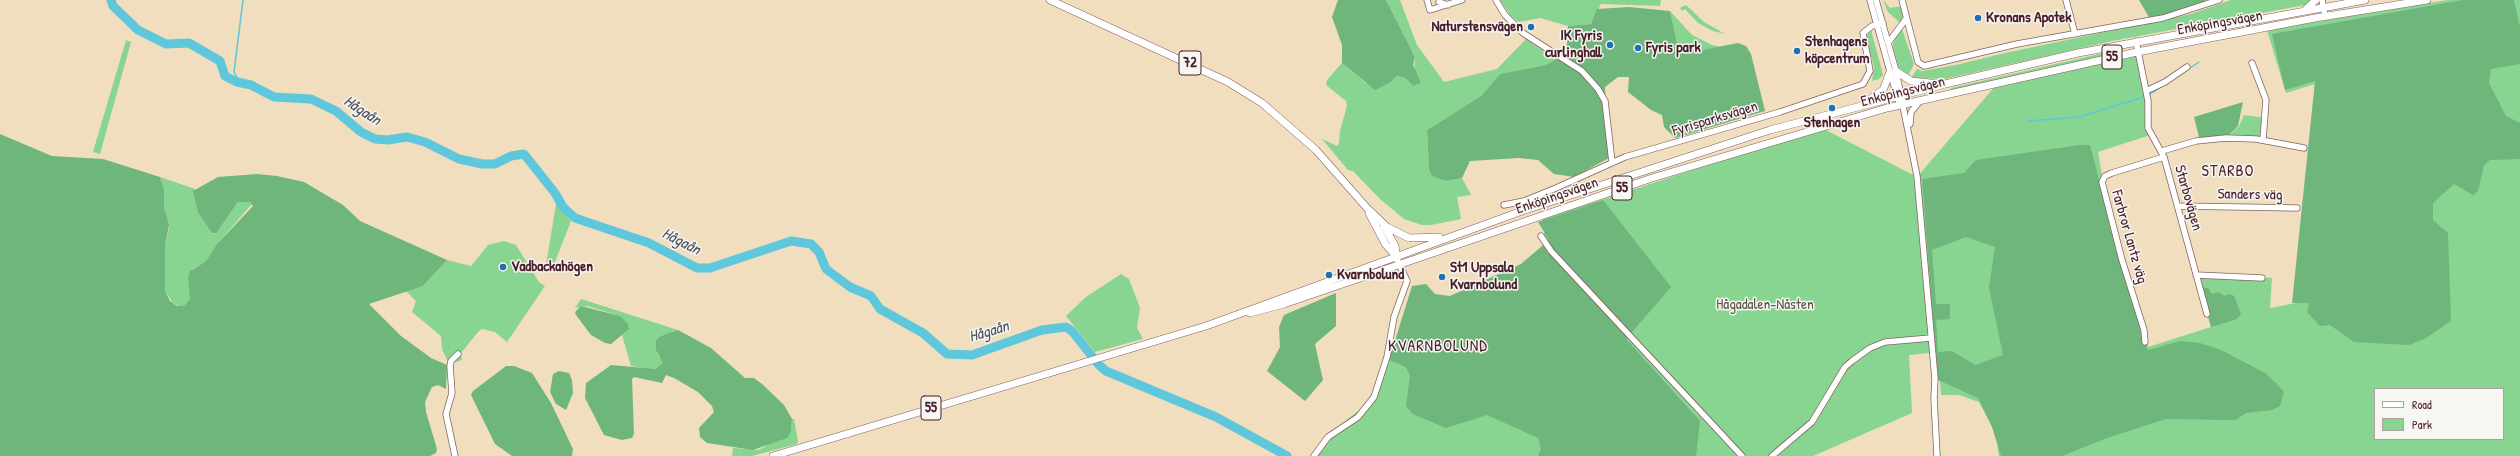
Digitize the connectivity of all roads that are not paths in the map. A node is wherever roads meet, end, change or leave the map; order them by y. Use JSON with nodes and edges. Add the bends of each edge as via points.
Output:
{"nodes":[{"id":1,"x":1050,"y":0,"type":"edge"},
{"id":2,"x":1427,"y":0,"type":"edge"},
{"id":3,"x":1462,"y":0,"type":"edge"},
{"id":4,"x":1496,"y":0,"type":"edge"},
{"id":5,"x":1870,"y":0,"type":"edge"},
{"id":6,"x":1876,"y":0,"type":"edge"},
{"id":7,"x":1902,"y":0,"type":"edge"},
{"id":8,"x":2066,"y":0,"type":"edge"},
{"id":9,"x":2219,"y":0,"type":"edge"},
{"id":10,"x":2316,"y":0,"type":"edge"},
{"id":11,"x":2360,"y":0,"type":"edge"},
{"id":12,"x":2427,"y":0,"type":"edge"},
{"id":13,"x":1439,"y":2,"type":"dead end"},
{"id":14,"x":1448,"y":4,"type":"junction"},
{"id":15,"x":2323,"y":4,"type":"edge"},
{"id":16,"x":2303,"y":11,"type":"junction"},
{"id":17,"x":2325,"y":16,"type":"junction"},
{"id":18,"x":1906,"y":19,"type":"junction"},
{"id":19,"x":1880,"y":24,"type":"junction"},
{"id":20,"x":2075,"y":34,"type":"junction"},
{"id":21,"x":2136,"y":41,"type":"junction"},
{"id":22,"x":1888,"y":43,"type":"junction"},
{"id":23,"x":2138,"y":52,"type":"junction"},
{"id":24,"x":2252,"y":63,"type":"dead end"},
{"id":25,"x":2187,"y":67,"type":"dead end"},
{"id":26,"x":1893,"y":72,"type":"junction"},
{"id":27,"x":1945,"y":84,"type":"junction"},
{"id":28,"x":2146,"y":91,"type":"junction"},
{"id":29,"x":1899,"y":97,"type":"junction"},
{"id":30,"x":1921,"y":101,"type":"junction"},
{"id":31,"x":1902,"y":105,"type":"junction"},
{"id":32,"x":1858,"y":106,"type":"junction"},
{"id":33,"x":1910,"y":139,"type":"junction"},
{"id":34,"x":2263,"y":140,"type":"junction"},
{"id":35,"x":2304,"y":148,"type":"dead end"},
{"id":36,"x":2163,"y":154,"type":"junction"},
{"id":37,"x":1612,"y":162,"type":"junction"},
{"id":38,"x":1504,"y":205,"type":"dead end"},
{"id":39,"x":2179,"y":206,"type":"junction"},
{"id":40,"x":1366,"y":208,"type":"junction"},
{"id":41,"x":2297,"y":208,"type":"dead end"},
{"id":42,"x":1382,"y":222,"type":"junction"},
{"id":43,"x":1461,"y":233,"type":"junction"},
{"id":44,"x":1541,"y":236,"type":"dead end"},
{"id":45,"x":1386,"y":245,"type":"junction"},
{"id":46,"x":1396,"y":256,"type":"junction"},
{"id":47,"x":1379,"y":262,"type":"junction"},
{"id":48,"x":1399,"y":264,"type":"junction"},
{"id":49,"x":2196,"y":275,"type":"junction"},
{"id":50,"x":2262,"y":278,"type":"dead end"},
{"id":51,"x":2207,"y":314,"type":"dead end"},
{"id":52,"x":1238,"y":316,"type":"junction"},
{"id":53,"x":1931,"y":338,"type":"junction"},
{"id":54,"x":2145,"y":342,"type":"dead end"},
{"id":55,"x":458,"y":354,"type":"dead end"},
{"id":56,"x":454,"y":456,"type":"edge"},
{"id":57,"x":773,"y":456,"type":"edge"},
{"id":58,"x":1314,"y":456,"type":"edge"},
{"id":59,"x":1742,"y":456,"type":"edge"},
{"id":60,"x":1772,"y":456,"type":"edge"},
{"id":61,"x":1937,"y":456,"type":"edge"}],
"edges":[{"from":1,"to":40,"type":"main road","number":"72","via":[[1228,82],[1262,103],[1316,150]]},
{"from":2,"to":14,"type":"street","via":[[1430,10]]},
{"from":3,"to":14,"type":"street"},
{"from":4,"to":37,"type":"street","via":[[1505,15],[1523,33],[1582,71],[1598,89],[1605,101]]},
{"from":5,"to":19,"type":"street"},
{"from":6,"to":19,"type":"street"},
{"from":7,"to":18,"type":"street"},
{"from":8,"to":20,"type":"street"},
{"from":9,"to":20,"type":"street","via":[[2163,18]]},
{"from":10,"to":16,"type":"main road"},
{"from":11,"to":15,"type":"main road","name":"Enköpingsvägen","number":"55"},
{"from":12,"to":17,"type":"main road","name":"Enköpingsvägen","number":"55"},
{"from":13,"to":14,"type":"street"},
{"from":15,"to":16,"type":"main road","name":"Enköpingsvägen","number":"55"},
{"from":15,"to":17,"type":"street"},
{"from":16,"to":21,"type":"main road","name":"Enköpingsvägen","number":"55"},
{"from":17,"to":23,"type":"main road","name":"Enköpingsvägen","number":"55"},
{"from":18,"to":20,"type":"street","via":[[1918,62],[1924,66]]},
{"from":18,"to":22,"type":"street"},
{"from":19,"to":22,"type":"street"},
{"from":19,"to":26,"type":"street"},
{"from":19,"to":37,"type":"street","name":"Fyrisparksvägen","via":[[1866,29],[1863,33],[1870,71],[1863,84]]},
{"from":21,"to":23,"type":"street","name":"Starbovägen"},
{"from":21,"to":27,"type":"main road","name":"Enköpingsvägen","number":"55"},
{"from":22,"to":26,"type":"street"},
{"from":23,"to":28,"type":"street","name":"Starbovägen"},
{"from":23,"to":30,"type":"main road","name":"Enköpingsvägen","number":"55"},
{"from":24,"to":34,"type":"street","via":[[2266,100]]},
{"from":25,"to":28,"type":"street"},
{"from":26,"to":27,"type":"main road","via":[[1911,81]]},
{"from":26,"to":29,"type":"street"},
{"from":26,"to":32,"type":"main road","via":[[1880,92]]},
{"from":27,"to":29,"type":"main road","name":"Enköpingsvägen","number":"55"},
{"from":28,"to":36,"type":"street","name":"Starbovägen","via":[[2148,128]]},
{"from":29,"to":31,"type":"street"},
{"from":29,"to":32,"type":"main road","name":"Enköpingsvägen","number":"55"},
{"from":30,"to":31,"type":"main road","name":"Enköpingsvägen","number":"55"},
{"from":30,"to":33,"type":"street","via":[[1909,116]]},
{"from":31,"to":33,"type":"street"},
{"from":31,"to":48,"type":"main road","name":"Enköpingsvägen","number":"55","via":[[1652,178]]},
{"from":32,"to":43,"type":"main road","name":"Enköpingsvägen","number":"55","via":[[1770,130]]},
{"from":33,"to":53,"type":"street","via":[[1922,222]]},
{"from":34,"to":35,"type":"street"},
{"from":34,"to":36,"type":"street","via":[[2211,139]]},
{"from":36,"to":39,"type":"street","name":"Starbovägen"},
{"from":36,"to":54,"type":"street","name":"Farbror Lantz väg","via":[[2105,176],[2102,182],[2122,260],[2144,330]]},
{"from":37,"to":38,"type":"street","name":"Fyrisparksvägen","via":[[1524,201]]},
{"from":39,"to":41,"type":"street","name":"Sanders väg"},
{"from":39,"to":49,"type":"street","name":"Starbovägen"},
{"from":40,"to":42,"type":"main road","number":"72"},
{"from":40,"to":45,"type":"main road","number":"72"},
{"from":42,"to":43,"type":"main road","via":[[1400,235],[1416,239]]},
{"from":42,"to":46,"type":"main road","number":"72","via":[[1395,246]]},
{"from":43,"to":46,"type":"main road","name":"Enköpingsvägen","number":"55"},
{"from":44,"to":59,"type":"street","via":[[1551,251]]},
{"from":45,"to":46,"type":"main road","number":"72"},
{"from":45,"to":47,"type":"main road"},
{"from":46,"to":47,"type":"main road","number":"55"},
{"from":46,"to":48,"type":"main road","number":"72"},
{"from":47,"to":52,"type":"main road","number":"55"},
{"from":48,"to":52,"type":"main road","number":"55","via":[[1284,304]]},
{"from":48,"to":58,"type":"street","via":[[1407,281],[1394,317],[1387,357],[1374,397],[1358,417],[1328,437]]},
{"from":49,"to":50,"type":"street"},
{"from":49,"to":51,"type":"street","name":"Starbovägen"},
{"from":52,"to":57,"type":"main road","number":"55"},
{"from":53,"to":60,"type":"street","via":[[1885,342],[1870,348],[1845,367],[1812,422]]},
{"from":53,"to":61,"type":"street","via":[[1936,392],[1934,398]]},
{"from":55,"to":56,"type":"street","via":[[450,366],[452,394],[446,414]]}]}
